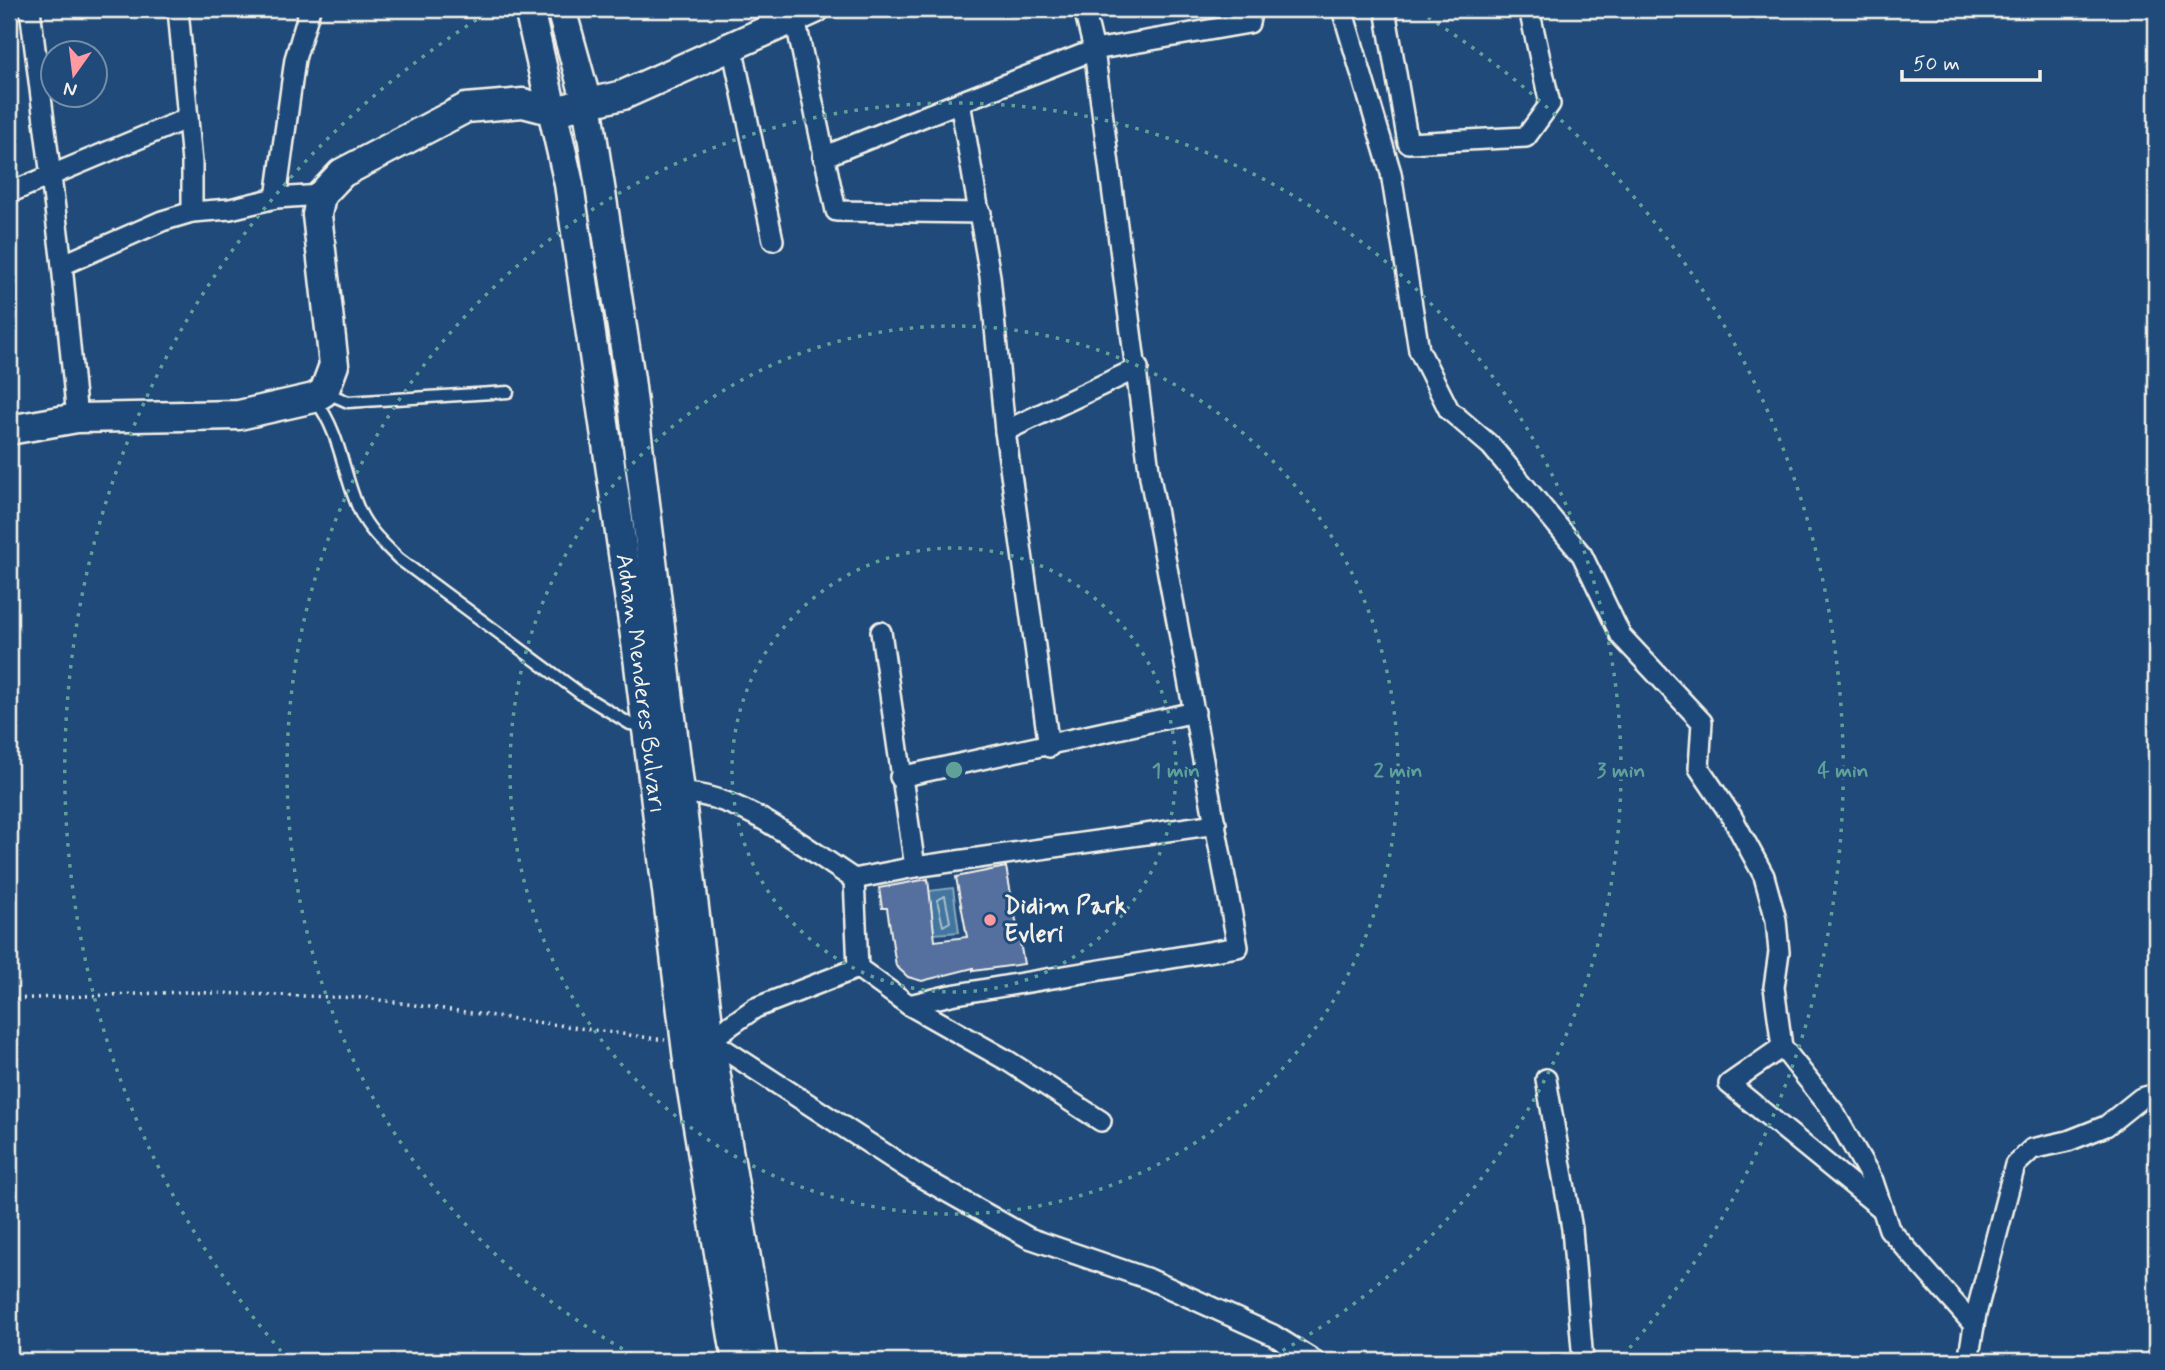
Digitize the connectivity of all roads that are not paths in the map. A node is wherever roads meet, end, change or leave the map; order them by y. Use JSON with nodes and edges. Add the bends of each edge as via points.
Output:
{"nodes":[{"id":1,"x":30,"y":9,"type":"edge"},
{"id":2,"x":178,"y":9,"type":"edge"},
{"id":3,"x":310,"y":9,"type":"edge"},
{"id":4,"x":529,"y":9,"type":"edge"},
{"id":5,"x":561,"y":9,"type":"edge"},
{"id":6,"x":1084,"y":9,"type":"edge"},
{"id":7,"x":1252,"y":9,"type":"edge"},
{"id":8,"x":1342,"y":9,"type":"edge"},
{"id":9,"x":1385,"y":9,"type":"edge"},
{"id":10,"x":1529,"y":9,"type":"edge"},
{"id":11,"x":805,"y":13,"type":"edge"},
{"id":12,"x":732,"y":46,"type":"junction"},
{"id":13,"x":1094,"y":50,"type":"junction"},
{"id":14,"x":1397,"y":95,"type":"junction"},
{"id":15,"x":960,"y":102,"type":"junction"},
{"id":16,"x":587,"y":103,"type":"junction"},
{"id":17,"x":1370,"y":104,"type":"junction"},
{"id":18,"x":554,"y":111,"type":"junction"},
{"id":19,"x":188,"y":118,"type":"junction"},
{"id":20,"x":823,"y":157,"type":"junction"},
{"id":21,"x":49,"y":176,"type":"junction"},
{"id":22,"x":9,"y":193,"type":"edge"},
{"id":23,"x":321,"y":195,"type":"junction"},
{"id":24,"x":276,"y":198,"type":"junction"},
{"id":25,"x":192,"y":212,"type":"junction"},
{"id":26,"x":981,"y":213,"type":"junction"},
{"id":27,"x":773,"y":240,"type":"dead end"},
{"id":28,"x":62,"y":265,"type":"junction"},
{"id":29,"x":1138,"y":368,"type":"junction"},
{"id":30,"x":508,"y":392,"type":"dead end"},
{"id":31,"x":319,"y":395,"type":"junction"},
{"id":32,"x":77,"y":418,"type":"junction"},
{"id":33,"x":9,"y":429,"type":"edge"},
{"id":34,"x":1005,"y":431,"type":"junction"},
{"id":35,"x":881,"y":632,"type":"dead end"},
{"id":36,"x":1195,"y":712,"type":"junction"},
{"id":37,"x":647,"y":726,"type":"junction"},
{"id":38,"x":1049,"y":747,"type":"junction"},
{"id":39,"x":900,"y":777,"type":"junction"},
{"id":40,"x":681,"y":793,"type":"junction"},
{"id":41,"x":1216,"y":824,"type":"junction"},
{"id":42,"x":915,"y":867,"type":"junction"},
{"id":43,"x":855,"y":878,"type":"junction"},
{"id":44,"x":858,"y":968,"type":"junction"},
{"id":45,"x":909,"y":1005,"type":"junction"},
{"id":46,"x":698,"y":1042,"type":"junction"},
{"id":47,"x":1782,"y":1047,"type":"junction"},
{"id":48,"x":1546,"y":1079,"type":"dead end"},
{"id":49,"x":2156,"y":1094,"type":"edge"},
{"id":50,"x":1101,"y":1121,"type":"dead end"},
{"id":51,"x":1883,"y":1210,"type":"junction"},
{"id":52,"x":1974,"y":1325,"type":"junction"},
{"id":53,"x":1309,"y":1360,"type":"edge"},
{"id":54,"x":737,"y":1361,"type":"edge"},
{"id":55,"x":763,"y":1361,"type":"edge"},
{"id":56,"x":1583,"y":1361,"type":"edge"},
{"id":57,"x":1968,"y":1361,"type":"edge"}],
"edges":[{"from":1,"to":21,"type":"street"},
{"from":2,"to":19,"type":"street"},
{"from":3,"to":24,"type":"street","via":[[295,59]]},
{"from":4,"to":18,"type":"main road","name":"Adnan Menderes Bulvarı"},
{"from":5,"to":16,"type":"main road","name":"Adnan Menderes Bulvarı"},
{"from":6,"to":13,"type":"street"},
{"from":7,"to":13,"type":"street","via":[[1249,23]]},
{"from":8,"to":17,"type":"street"},
{"from":9,"to":14,"type":"street"},
{"from":10,"to":14,"type":"street","via":[[1550,104],[1526,137],[1408,143]]},
{"from":11,"to":12,"type":"main road"},
{"from":11,"to":20,"type":"street"},
{"from":12,"to":16,"type":"main road","via":[[623,95]]},
{"from":12,"to":27,"type":"street"},
{"from":13,"to":15,"type":"street"},
{"from":13,"to":29,"type":"street"},
{"from":14,"to":17,"type":"street"},
{"from":15,"to":20,"type":"street"},
{"from":15,"to":26,"type":"street"},
{"from":16,"to":18,"type":"main road"},
{"from":16,"to":40,"type":"main road","name":"Adnan Menderes Bulvarı","via":[[631,379]]},
{"from":17,"to":47,"type":"street","via":[[1391,173],[1419,350],[1449,410],[1491,446],[1582,555],[1621,636],[1702,722],[1699,768],[1764,876],[1776,920],[1779,952],[1774,987]]},
{"from":18,"to":23,"type":"main road","via":[[523,103],[466,108],[342,173]]},
{"from":18,"to":37,"type":"main road","name":"Adnan Menderes Bulvarı","via":[[571,197]]},
{"from":19,"to":21,"type":"street"},
{"from":19,"to":25,"type":"street"},
{"from":20,"to":26,"type":"street","via":[[836,211]]},
{"from":21,"to":22,"type":"street"},
{"from":21,"to":28,"type":"street"},
{"from":23,"to":24,"type":"street"},
{"from":23,"to":31,"type":"main road","via":[[317,215],[334,366]]},
{"from":24,"to":25,"type":"street"},
{"from":25,"to":28,"type":"street"},
{"from":26,"to":34,"type":"street"},
{"from":28,"to":32,"type":"street"},
{"from":29,"to":34,"type":"street"},
{"from":29,"to":36,"type":"street","via":[[1150,477]]},
{"from":30,"to":31,"type":"lane","via":[[348,402]]},
{"from":31,"to":32,"type":"main road","via":[[239,415]]},
{"from":31,"to":37,"type":"lane","via":[[360,513],[399,559],[609,713],[630,724]]},
{"from":32,"to":33,"type":"main road"},
{"from":34,"to":38,"type":"street"},
{"from":35,"to":39,"type":"street"},
{"from":36,"to":38,"type":"street"},
{"from":36,"to":41,"type":"street"},
{"from":37,"to":46,"type":"main road","name":"Adnan Menderes Bulvarı"},
{"from":38,"to":39,"type":"street"},
{"from":39,"to":42,"type":"street"},
{"from":40,"to":43,"type":"street","via":[[710,795],[734,805]]},
{"from":40,"to":46,"type":"main road","name":"Adnan Menderes Bulvarı"},
{"from":41,"to":42,"type":"street"},
{"from":41,"to":45,"type":"street","via":[[1238,947]]},
{"from":42,"to":43,"type":"street"},
{"from":43,"to":44,"type":"street"},
{"from":44,"to":45,"type":"street"},
{"from":44,"to":46,"type":"street","via":[[755,1008]]},
{"from":45,"to":50,"type":"street"},
{"from":46,"to":53,"type":"street","via":[[1029,1238],[1149,1279],[1273,1335]]},
{"from":46,"to":54,"type":"main road","name":"Adnan Menderes Bulvarı"},
{"from":46,"to":55,"type":"main road","name":"Adnan Menderes Bulvarı"},
{"from":47,"to":51,"type":"street","via":[[1833,1111],[1873,1181]]},
{"from":47,"to":51,"type":"street","via":[[1729,1084]]},
{"from":48,"to":56,"type":"street","via":[[1572,1229]]},
{"from":49,"to":52,"type":"street","via":[[2141,1098],[2106,1126],[2032,1149],[2015,1165]]},
{"from":51,"to":52,"type":"street","via":[[1889,1229]]},
{"from":52,"to":57,"type":"street"}]}
